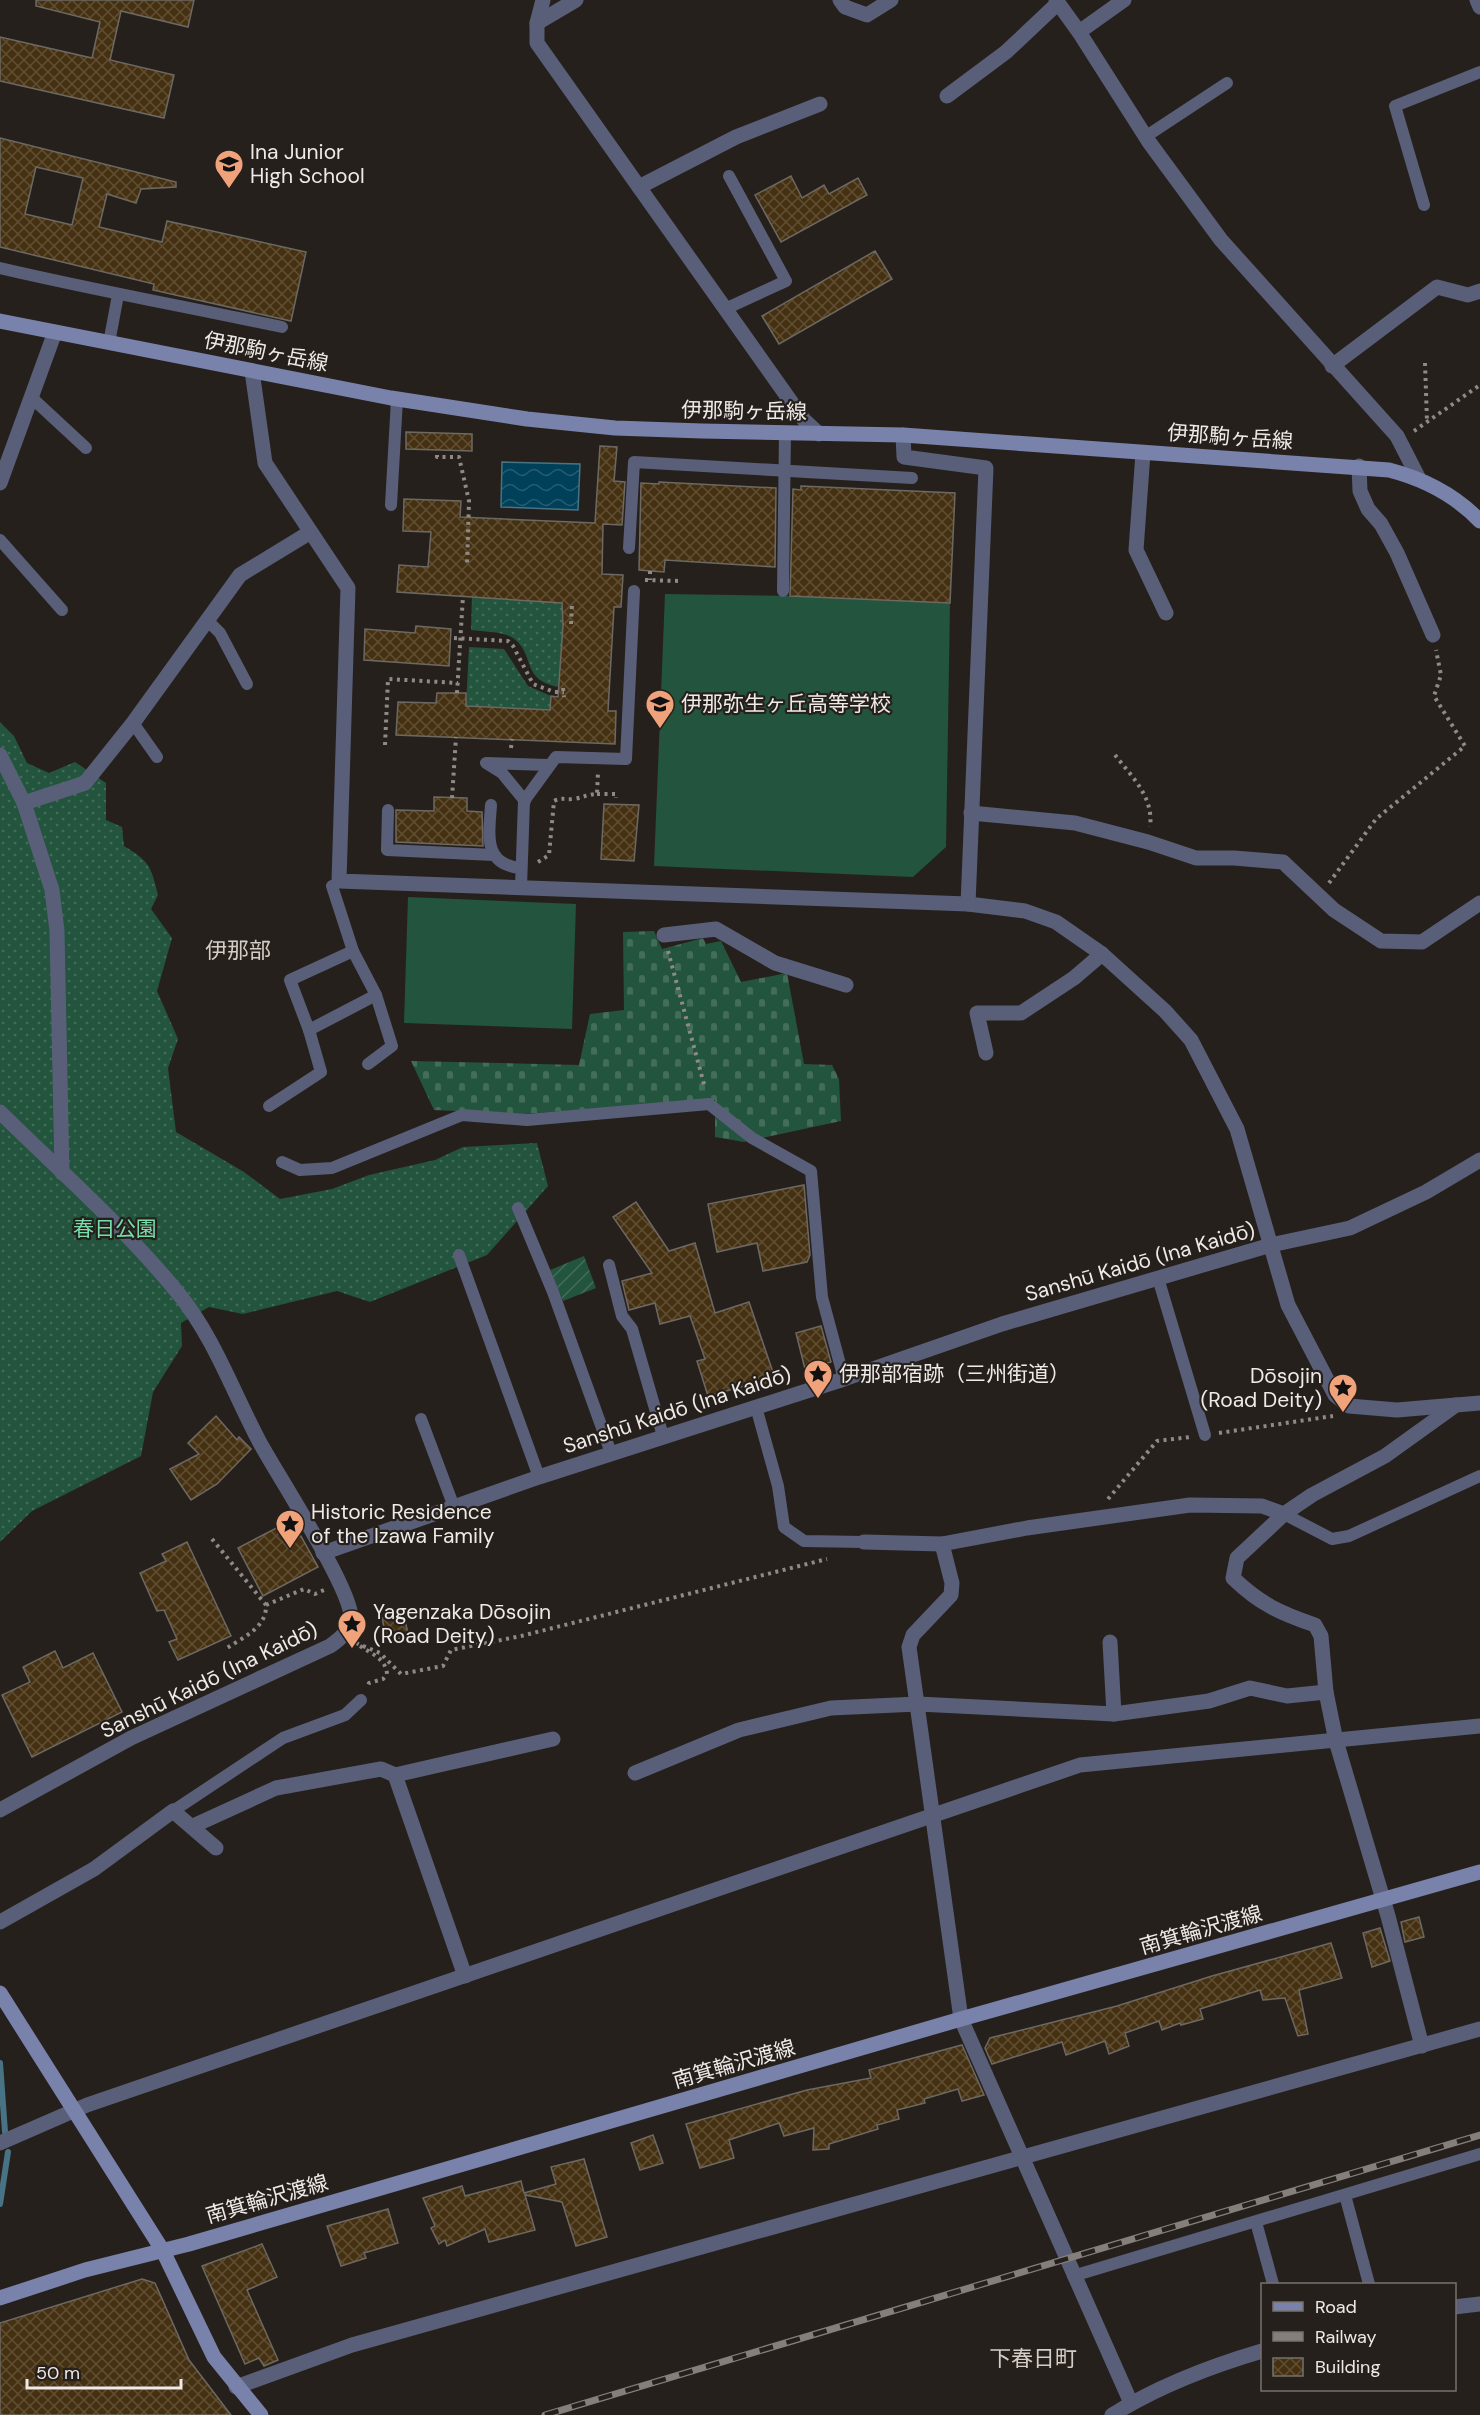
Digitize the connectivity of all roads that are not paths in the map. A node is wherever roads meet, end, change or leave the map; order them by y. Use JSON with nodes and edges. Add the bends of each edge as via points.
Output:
{"nodes":[{"id":1,"x":543,"y":0,"type":"edge"},
{"id":2,"x":576,"y":0,"type":"edge"},
{"id":3,"x":840,"y":0,"type":"edge"},
{"id":4,"x":891,"y":0,"type":"edge"},
{"id":5,"x":1124,"y":0,"type":"edge"},
{"id":6,"x":1477,"y":0,"type":"edge"},
{"id":7,"x":1057,"y":1,"type":"edge"},
{"id":8,"x":1480,"y":7,"type":"edge"},
{"id":9,"x":537,"y":23,"type":"junction"},
{"id":10,"x":1079,"y":32,"type":"junction"},
{"id":11,"x":1480,"y":72,"type":"edge"},
{"id":12,"x":1227,"y":83,"type":"dead end"},
{"id":13,"x":948,"y":96,"type":"dead end"},
{"id":14,"x":819,"y":104,"type":"dead end"},
{"id":15,"x":1145,"y":137,"type":"junction"},
{"id":16,"x":729,"y":176,"type":"dead end"},
{"id":17,"x":639,"y":187,"type":"junction"},
{"id":18,"x":1424,"y":205,"type":"dead end"},
{"id":19,"x":0,"y":268,"type":"edge"},
{"id":20,"x":1480,"y":291,"type":"edge"},
{"id":21,"x":118,"y":295,"type":"junction"},
{"id":22,"x":725,"y":309,"type":"junction"},
{"id":23,"x":0,"y":321,"type":"edge"},
{"id":24,"x":282,"y":327,"type":"dead end"},
{"id":25,"x":55,"y":332,"type":"junction"},
{"id":26,"x":109,"y":343,"type":"junction"},
{"id":27,"x":1332,"y":366,"type":"junction"},
{"id":28,"x":252,"y":371,"type":"junction"},
{"id":29,"x":32,"y":398,"type":"junction"},
{"id":30,"x":397,"y":399,"type":"junction"},
{"id":31,"x":785,"y":433,"type":"junction"},
{"id":32,"x":819,"y":434,"type":"junction"},
{"id":33,"x":903,"y":435,"type":"junction"},
{"id":34,"x":86,"y":448,"type":"dead end"},
{"id":35,"x":1143,"y":453,"type":"junction"},
{"id":36,"x":1359,"y":466,"type":"junction"},
{"id":37,"x":785,"y":471,"type":"junction"},
{"id":38,"x":1419,"y":477,"type":"junction"},
{"id":39,"x":912,"y":478,"type":"dead end"},
{"id":40,"x":0,"y":483,"type":"edge"},
{"id":41,"x":391,"y":505,"type":"dead end"},
{"id":42,"x":1480,"y":521,"type":"edge"},
{"id":43,"x":309,"y":533,"type":"junction"},
{"id":44,"x":0,"y":540,"type":"edge"},
{"id":45,"x":629,"y":548,"type":"dead end"},
{"id":46,"x":637,"y":586,"type":"road end"},
{"id":47,"x":783,"y":591,"type":"dead end"},
{"id":48,"x":62,"y":610,"type":"dead end"},
{"id":49,"x":1166,"y":613,"type":"dead end"},
{"id":50,"x":207,"y":620,"type":"junction"},
{"id":51,"x":1433,"y":635,"type":"road end"},
{"id":52,"x":247,"y":684,"type":"dead end"},
{"id":53,"x":133,"y":723,"type":"junction"},
{"id":54,"x":0,"y":755,"type":"edge"},
{"id":55,"x":157,"y":757,"type":"dead end"},
{"id":56,"x":548,"y":765,"type":"junction"},
{"id":57,"x":525,"y":801,"type":"junction"},
{"id":58,"x":24,"y":803,"type":"junction"},
{"id":59,"x":490,"y":805,"type":"dead end"},
{"id":60,"x":388,"y":810,"type":"dead end"},
{"id":61,"x":971,"y":813,"type":"junction"},
{"id":62,"x":494,"y":855,"type":"junction"},
{"id":63,"x":521,"y":868,"type":"junction"},
{"id":64,"x":336,"y":883,"type":"junction"},
{"id":65,"x":526,"y":887,"type":"junction"},
{"id":66,"x":1480,"y":903,"type":"edge"},
{"id":67,"x":968,"y":904,"type":"junction"},
{"id":68,"x":664,"y":935,"type":"road end"},
{"id":69,"x":353,"y":951,"type":"junction"},
{"id":70,"x":1102,"y":954,"type":"junction"},
{"id":71,"x":846,"y":985,"type":"dead end"},
{"id":72,"x":376,"y":995,"type":"junction"},
{"id":73,"x":309,"y":1030,"type":"junction"},
{"id":74,"x":986,"y":1053,"type":"dead end"},
{"id":75,"x":368,"y":1064,"type":"dead end"},
{"id":76,"x":269,"y":1106,"type":"dead end"},
{"id":77,"x":0,"y":1112,"type":"edge"},
{"id":78,"x":1480,"y":1160,"type":"edge"},
{"id":79,"x":282,"y":1162,"type":"dead end"},
{"id":80,"x":62,"y":1173,"type":"junction"},
{"id":81,"x":518,"y":1208,"type":"dead end"},
{"id":82,"x":1271,"y":1245,"type":"junction"},
{"id":83,"x":459,"y":1255,"type":"dead end"},
{"id":84,"x":609,"y":1265,"type":"dead end"},
{"id":85,"x":1158,"y":1278,"type":"junction"},
{"id":86,"x":844,"y":1379,"type":"junction"},
{"id":87,"x":1480,"y":1403,"type":"edge"},
{"id":88,"x":1456,"y":1405,"type":"junction"},
{"id":89,"x":756,"y":1407,"type":"junction"},
{"id":90,"x":421,"y":1419,"type":"dead end"},
{"id":91,"x":1205,"y":1435,"type":"road end"},
{"id":92,"x":663,"y":1436,"type":"junction"},
{"id":93,"x":611,"y":1453,"type":"junction"},
{"id":94,"x":1480,"y":1476,"type":"edge"},
{"id":95,"x":539,"y":1477,"type":"junction"},
{"id":96,"x":454,"y":1507,"type":"junction"},
{"id":97,"x":1284,"y":1514,"type":"junction"},
{"id":98,"x":864,"y":1542,"type":"joint"},
{"id":99,"x":942,"y":1545,"type":"junction"},
{"id":100,"x":323,"y":1553,"type":"junction"},
{"id":101,"x":1110,"y":1642,"type":"dead end"},
{"id":102,"x":1326,"y":1692,"type":"junction"},
{"id":103,"x":361,"y":1700,"type":"road end"},
{"id":104,"x":918,"y":1704,"type":"junction"},
{"id":105,"x":1114,"y":1714,"type":"junction"},
{"id":106,"x":1480,"y":1726,"type":"edge"},
{"id":107,"x":553,"y":1739,"type":"dead end"},
{"id":108,"x":1336,"y":1741,"type":"junction"},
{"id":109,"x":635,"y":1773,"type":"dead end"},
{"id":110,"x":395,"y":1775,"type":"junction"},
{"id":111,"x":0,"y":1810,"type":"edge"},
{"id":112,"x":173,"y":1811,"type":"junction"},
{"id":113,"x":934,"y":1813,"type":"junction"},
{"id":114,"x":192,"y":1826,"type":"junction"},
{"id":115,"x":216,"y":1848,"type":"dead end"},
{"id":116,"x":1480,"y":1872,"type":"edge"},
{"id":117,"x":1383,"y":1901,"type":"junction"},
{"id":118,"x":0,"y":1922,"type":"edge"},
{"id":119,"x":465,"y":1976,"type":"junction"},
{"id":120,"x":0,"y":1993,"type":"edge"},
{"id":121,"x":961,"y":2019,"type":"junction"},
{"id":122,"x":1480,"y":2030,"type":"edge"},
{"id":123,"x":1422,"y":2046,"type":"junction"},
{"id":124,"x":73,"y":2110,"type":"junction"},
{"id":125,"x":0,"y":2143,"type":"edge"},
{"id":126,"x":1480,"y":2154,"type":"edge"},
{"id":127,"x":1023,"y":2157,"type":"junction"},
{"id":128,"x":1345,"y":2195,"type":"junction"},
{"id":129,"x":1256,"y":2222,"type":"junction"},
{"id":130,"x":163,"y":2252,"type":"junction"},
{"id":131,"x":1073,"y":2276,"type":"junction"},
{"id":132,"x":1273,"y":2283,"type":"edge"},
{"id":133,"x":1369,"y":2283,"type":"edge"},
{"id":134,"x":0,"y":2298,"type":"edge"},
{"id":135,"x":1480,"y":2304,"type":"edge"},
{"id":136,"x":1456,"y":2307,"type":"edge"},
{"id":137,"x":1261,"y":2352,"type":"edge"},
{"id":138,"x":236,"y":2387,"type":"junction"},
{"id":139,"x":1131,"y":2403,"type":"junction"},
{"id":140,"x":261,"y":2415,"type":"edge"},
{"id":141,"x":1112,"y":2415,"type":"edge"}],
"edges":[{"from":1,"to":9,"type":"street"},
{"from":2,"to":9,"type":"street"},
{"from":3,"to":4,"type":"street","via":[[845,7],[867,15]]},
{"from":5,"to":10,"type":"street"},
{"from":6,"to":8,"type":"street"},
{"from":7,"to":10,"type":"street"},
{"from":7,"to":13,"type":"street","via":[[1006,52]]},
{"from":9,"to":17,"type":"street","via":[[537,43]]},
{"from":10,"to":15,"type":"street"},
{"from":11,"to":18,"type":"lane","via":[[1395,106]]},
{"from":12,"to":15,"type":"lane"},
{"from":14,"to":17,"type":"street","via":[[736,137]]},
{"from":15,"to":27,"type":"street","via":[[1221,240]]},
{"from":16,"to":22,"type":"lane","via":[[786,281]]},
{"from":17,"to":22,"type":"street"},
{"from":19,"to":21,"type":"lane"},
{"from":20,"to":27,"type":"street","via":[[1468,295],[1437,287]]},
{"from":21,"to":24,"type":"lane"},
{"from":21,"to":26,"type":"lane"},
{"from":22,"to":32,"type":"street","via":[[804,420]]},
{"from":23,"to":25,"type":"main road","name":"伊那駒ヶ岳線"},
{"from":25,"to":26,"type":"main road","name":"伊那駒ヶ岳線"},
{"from":25,"to":29,"type":"street"},
{"from":26,"to":28,"type":"main road","name":"伊那駒ヶ岳線"},
{"from":27,"to":38,"type":"street","via":[[1397,436]]},
{"from":28,"to":30,"type":"main road","name":"伊那駒ヶ岳線"},
{"from":28,"to":43,"type":"street","via":[[265,463]]},
{"from":29,"to":34,"type":"lane"},
{"from":29,"to":40,"type":"street"},
{"from":30,"to":31,"type":"main road","name":"伊那駒ヶ岳線","via":[[615,428]]},
{"from":30,"to":41,"type":"lane"},
{"from":31,"to":32,"type":"main road","name":"伊那駒ヶ岳線"},
{"from":31,"to":37,"type":"lane"},
{"from":32,"to":33,"type":"main road","name":"伊那駒ヶ岳線"},
{"from":33,"to":35,"type":"main road","name":"伊那駒ヶ岳線"},
{"from":33,"to":61,"type":"street","via":[[904,457],[986,468]]},
{"from":35,"to":36,"type":"main road","name":"伊那駒ヶ岳線"},
{"from":35,"to":49,"type":"street","via":[[1136,550]]},
{"from":36,"to":38,"type":"main road","name":"伊那駒ヶ岳線"},
{"from":36,"to":51,"type":"street","via":[[1360,491],[1397,553]]},
{"from":37,"to":39,"type":"lane"},
{"from":37,"to":45,"type":"lane","via":[[634,462]]},
{"from":37,"to":47,"type":"lane"},
{"from":38,"to":42,"type":"main road","name":"伊那駒ヶ岳線","via":[[1466,507]]},
{"from":43,"to":50,"type":"street","via":[[240,575]]},
{"from":43,"to":64,"type":"street","via":[[348,588]]},
{"from":44,"to":48,"type":"lane"},
{"from":46,"to":56,"type":"lane","via":[[626,759],[556,758]]},
{"from":50,"to":52,"type":"lane","via":[[220,633]]},
{"from":50,"to":53,"type":"street"},
{"from":53,"to":55,"type":"lane"},
{"from":53,"to":58,"type":"street","via":[[85,783]]},
{"from":54,"to":58,"type":"street"},
{"from":56,"to":57,"type":"lane"},
{"from":56,"to":57,"type":"lane","via":[[486,763],[502,773]]},
{"from":57,"to":63,"type":"lane"},
{"from":58,"to":80,"type":"street","via":[[52,890],[57,931]]},
{"from":59,"to":62,"type":"lane","via":[[489,838]]},
{"from":60,"to":62,"type":"lane","via":[[387,850]]},
{"from":61,"to":66,"type":"street","via":[[1076,823],[1196,858],[1282,862],[1319,897],[1381,941],[1422,942]]},
{"from":61,"to":67,"type":"street"},
{"from":62,"to":63,"type":"lane","via":[[507,867]]},
{"from":63,"to":65,"type":"lane"},
{"from":64,"to":65,"type":"street"},
{"from":64,"to":69,"type":"lane"},
{"from":65,"to":67,"type":"street"},
{"from":67,"to":70,"type":"street","via":[[1025,911],[1056,922]]},
{"from":68,"to":71,"type":"street","via":[[716,929],[775,963]]},
{"from":69,"to":72,"type":"lane"},
{"from":69,"to":73,"type":"lane","via":[[290,980]]},
{"from":70,"to":74,"type":"street","via":[[1022,1013],[977,1013]]},
{"from":70,"to":82,"type":"street","via":[[1191,1040],[1237,1129]]},
{"from":72,"to":73,"type":"lane"},
{"from":72,"to":75,"type":"lane","via":[[392,1046]]},
{"from":73,"to":76,"type":"lane","via":[[321,1072]]},
{"from":77,"to":80,"type":"street"},
{"from":78,"to":82,"type":"street","via":[[1426,1192],[1350,1228]]},
{"from":79,"to":86,"type":"lane","via":[[300,1170],[332,1168],[462,1115],[527,1120],[709,1104],[752,1138],[811,1171],[822,1298]]},
{"from":80,"to":100,"type":"street","via":[[136,1245],[180,1296],[225,1368],[259,1440]]},
{"from":81,"to":93,"type":"lane"},
{"from":82,"to":85,"type":"street","name":"Sanshū Kaidō (Ina Kaidō)"},
{"from":82,"to":88,"type":"street","name":"Sanshū Kaidō (Ina Kaidō)","via":[[1288,1305],[1335,1395],[1349,1406],[1397,1410]]},
{"from":83,"to":95,"type":"lane"},
{"from":84,"to":92,"type":"lane"},
{"from":85,"to":86,"type":"street","name":"Sanshū Kaidō (Ina Kaidō)","via":[[1002,1324]]},
{"from":85,"to":91,"type":"lane"},
{"from":86,"to":89,"type":"street","name":"Sanshū Kaidō (Ina Kaidō)"},
{"from":87,"to":88,"type":"street"},
{"from":88,"to":97,"type":"street","via":[[1385,1456]]},
{"from":89,"to":92,"type":"street","name":"Sanshū Kaidō (Ina Kaidō)"},
{"from":89,"to":98,"type":"lane","via":[[778,1486],[784,1527],[804,1541]]},
{"from":90,"to":96,"type":"lane"},
{"from":92,"to":93,"type":"street","name":"Sanshū Kaidō (Ina Kaidō)"},
{"from":93,"to":95,"type":"street","name":"Sanshū Kaidō (Ina Kaidō)"},
{"from":94,"to":97,"type":"lane","via":[[1349,1536],[1332,1539]]},
{"from":95,"to":96,"type":"street","name":"Sanshū Kaidō (Ina Kaidō)"},
{"from":96,"to":100,"type":"street","name":"Sanshū Kaidō (Ina Kaidō)"},
{"from":97,"to":99,"type":"street","via":[[1262,1506],[1190,1505]]},
{"from":97,"to":102,"type":"street","via":[[1237,1558],[1233,1578],[1277,1613],[1315,1625],[1321,1636]]},
{"from":98,"to":99,"type":"street"},
{"from":99,"to":104,"type":"street","via":[[951,1596],[913,1635],[909,1647]]},
{"from":100,"to":111,"type":"street","name":"Sanshū Kaidō (Ina Kaidō)","via":[[351,1616],[348,1640],[131,1738]]},
{"from":101,"to":105,"type":"street"},
{"from":102,"to":105,"type":"street","via":[[1287,1696],[1250,1688],[1209,1701]]},
{"from":102,"to":108,"type":"street"},
{"from":103,"to":112,"type":"lane","via":[[345,1715],[283,1738]]},
{"from":104,"to":105,"type":"street"},
{"from":104,"to":109,"type":"street","via":[[831,1708],[739,1730]]},
{"from":104,"to":113,"type":"street"},
{"from":106,"to":108,"type":"street"},
{"from":107,"to":110,"type":"street"},
{"from":108,"to":113,"type":"street","via":[[1080,1765]]},
{"from":108,"to":117,"type":"street"},
{"from":110,"to":114,"type":"street","via":[[381,1769],[276,1788]]},
{"from":110,"to":119,"type":"street"},
{"from":112,"to":114,"type":"street"},
{"from":112,"to":118,"type":"street","via":[[94,1869]]},
{"from":113,"to":119,"type":"street"},
{"from":113,"to":121,"type":"street"},
{"from":114,"to":115,"type":"street"},
{"from":116,"to":117,"type":"main road","name":"南箕輪沢渡線"},
{"from":117,"to":121,"type":"main road","name":"南箕輪沢渡線"},
{"from":117,"to":123,"type":"street"},
{"from":119,"to":124,"type":"street"},
{"from":120,"to":124,"type":"main road"},
{"from":121,"to":127,"type":"street"},
{"from":121,"to":130,"type":"main road","name":"南箕輪沢渡線"},
{"from":122,"to":123,"type":"street"},
{"from":123,"to":127,"type":"street"},
{"from":124,"to":125,"type":"street"},
{"from":124,"to":130,"type":"main road"},
{"from":126,"to":128,"type":"lane"},
{"from":127,"to":131,"type":"street"},
{"from":127,"to":138,"type":"street","via":[[363,2342]]},
{"from":128,"to":129,"type":"lane"},
{"from":128,"to":133,"type":"lane"},
{"from":129,"to":131,"type":"lane"},
{"from":129,"to":132,"type":"lane"},
{"from":130,"to":134,"type":"main road","name":"南箕輪沢渡線","via":[[86,2270]]},
{"from":130,"to":138,"type":"main road","via":[[214,2356]]},
{"from":131,"to":139,"type":"street"},
{"from":135,"to":136,"type":"street"},
{"from":137,"to":139,"type":"street"},
{"from":138,"to":140,"type":"main road"},
{"from":139,"to":141,"type":"street"}]}
